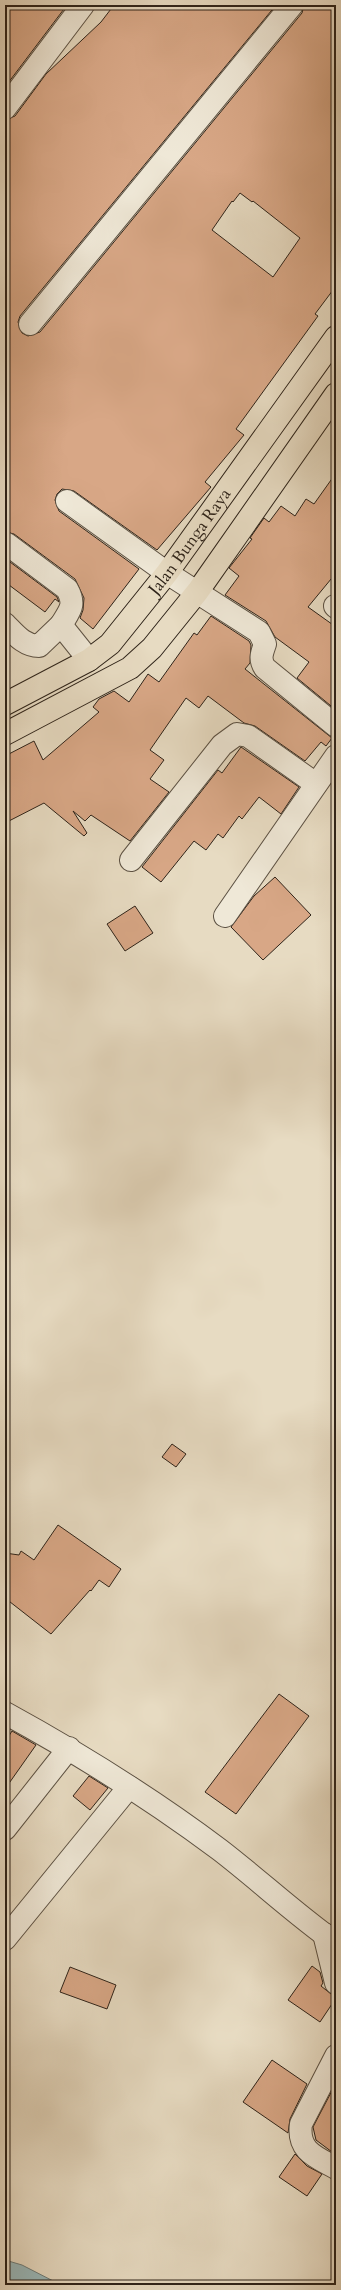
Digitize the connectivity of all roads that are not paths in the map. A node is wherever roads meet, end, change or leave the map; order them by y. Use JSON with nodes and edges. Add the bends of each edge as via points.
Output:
{"nodes":[{"id":1,"x":83,"y":5,"type":"edge"},
{"id":2,"x":292,"y":5,"type":"edge"},
{"id":3,"x":5,"y":108,"type":"edge"},
{"id":4,"x":30,"y":324,"type":"dead end"},
{"id":5,"x":336,"y":338,"type":"edge"},
{"id":6,"x":336,"y":394,"type":"edge"},
{"id":7,"x":67,"y":501,"type":"dead end"},
{"id":8,"x":7,"y":544,"type":"dead end"},
{"id":9,"x":167,"y":573,"type":"junction"},
{"id":10,"x":198,"y":591,"type":"junction"},
{"id":11,"x":5,"y":624,"type":"edge"},
{"id":12,"x":61,"y":625,"type":"junction"},
{"id":13,"x":89,"y":660,"type":"junction"},
{"id":14,"x":5,"y":704,"type":"edge"},
{"id":15,"x":336,"y":726,"type":"edge"},
{"id":16,"x":5,"y":734,"type":"edge"},
{"id":17,"x":336,"y":756,"type":"edge"},
{"id":18,"x":316,"y":784,"type":"junction"},
{"id":19,"x":131,"y":860,"type":"dead end"},
{"id":20,"x":225,"y":916,"type":"dead end"},
{"id":21,"x":5,"y":1713,"type":"edge"},
{"id":22,"x":69,"y":1748,"type":"junction"},
{"id":23,"x":129,"y":1787,"type":"junction"},
{"id":24,"x":5,"y":1829,"type":"edge"},
{"id":25,"x":5,"y":1939,"type":"edge"},
{"id":26,"x":330,"y":1939,"type":"edge"},
{"id":27,"x":336,"y":1983,"type":"edge"},
{"id":28,"x":336,"y":2056,"type":"edge"},
{"id":29,"x":336,"y":2168,"type":"edge"}],
"edges":[{"from":1,"to":3,"type":"street"},
{"from":2,"to":4,"type":"street"},
{"from":5,"to":9,"type":"main road","name":"Jalan Bunga Raya"},
{"from":6,"to":10,"type":"main road","name":"Jalan Bunga Raya"},
{"from":7,"to":9,"type":"street"},
{"from":8,"to":12,"type":"street","via":[[67,588],[72,598],[72,606]]},
{"from":9,"to":10,"type":"street"},
{"from":9,"to":13,"type":"main road","name":"Jalan Bunga Raya","via":[[110,644]]},
{"from":10,"to":15,"type":"street","via":[[259,632],[265,644],[261,663],[265,668]]},
{"from":10,"to":16,"type":"main road","name":"Jalan Bunga Raya","via":[[152,648],[130,668]]},
{"from":11,"to":12,"type":"street","via":[[25,643],[32,646],[39,646]]},
{"from":12,"to":13,"type":"street"},
{"from":13,"to":14,"type":"main road","name":"Jalan Bunga Raya"},
{"from":17,"to":18,"type":"street"},
{"from":18,"to":19,"type":"street","via":[[248,736],[237,734],[222,745]]},
{"from":18,"to":20,"type":"street"},
{"from":21,"to":22,"type":"street"},
{"from":22,"to":23,"type":"street"},
{"from":22,"to":24,"type":"street"},
{"from":23,"to":25,"type":"street"},
{"from":23,"to":26,"type":"street","via":[[220,1850]]},
{"from":26,"to":27,"type":"street"},
{"from":28,"to":29,"type":"street","via":[[301,2124],[300,2134],[303,2145],[312,2154]]}]}
